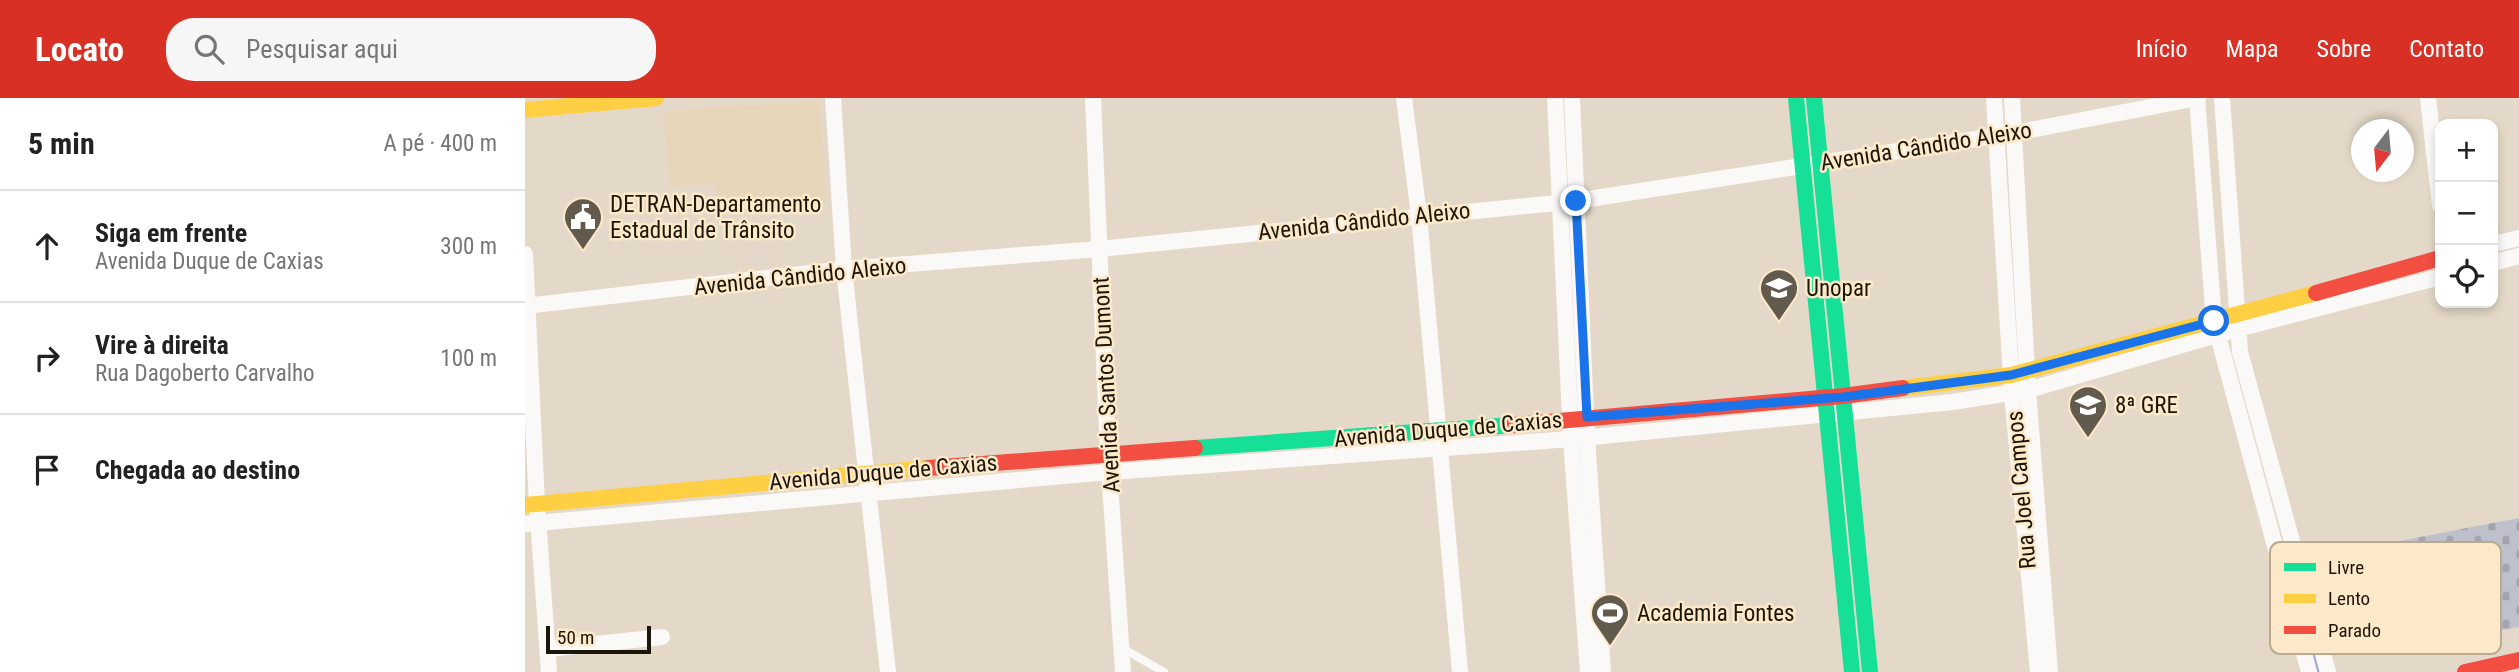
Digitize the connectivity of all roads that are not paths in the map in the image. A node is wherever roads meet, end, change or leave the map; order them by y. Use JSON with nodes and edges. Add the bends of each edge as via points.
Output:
{"nodes":[{"id":1,"x":656,"y":98,"type":"edge"},
{"id":2,"x":1093,"y":98,"type":"edge"},
{"id":3,"x":1403,"y":98,"type":"edge"},
{"id":4,"x":1555,"y":98,"type":"edge"},
{"id":5,"x":1572,"y":98,"type":"edge"},
{"id":6,"x":1796,"y":98,"type":"edge"},
{"id":7,"x":1814,"y":98,"type":"edge"},
{"id":8,"x":1994,"y":98,"type":"edge"},
{"id":9,"x":2012,"y":98,"type":"edge"},
{"id":10,"x":2197,"y":98,"type":"edge"},
{"id":11,"x":2222,"y":98,"type":"edge"},
{"id":12,"x":2428,"y":98,"type":"edge"},
{"id":13,"x":832,"y":100,"type":"edge"},
{"id":14,"x":525,"y":110,"type":"edge"},
{"id":15,"x":2014,"y":133,"type":"junction"},
{"id":16,"x":1997,"y":135,"type":"junction"},
{"id":17,"x":1820,"y":163,"type":"junction"},
{"id":18,"x":1803,"y":166,"type":"junction"},
{"id":19,"x":2437,"y":182,"type":"edge"},
{"id":20,"x":1568,"y":202,"type":"junction"},
{"id":21,"x":1419,"y":215,"type":"junction"},
{"id":22,"x":2519,"y":237,"type":"edge"},
{"id":23,"x":2498,"y":243,"type":"edge"},
{"id":24,"x":1099,"y":248,"type":"junction"},
{"id":25,"x":525,"y":254,"type":"edge"},
{"id":26,"x":2519,"y":256,"type":"edge"},
{"id":27,"x":2435,"y":260,"type":"edge"},
{"id":28,"x":2498,"y":262,"type":"edge"},
{"id":29,"x":844,"y":269,"type":"junction"},
{"id":30,"x":2435,"y":278,"type":"edge"},
{"id":31,"x":527,"y":306,"type":"edge"},
{"id":32,"x":2237,"y":322,"type":"junction"},
{"id":33,"x":2215,"y":328,"type":"junction"},
{"id":34,"x":2019,"y":373,"type":"junction"},
{"id":35,"x":2028,"y":390,"type":"junction"},
{"id":36,"x":2012,"y":394,"type":"junction"},
{"id":37,"x":1824,"y":398,"type":"junction"},
{"id":38,"x":1844,"y":405,"type":"junction"},
{"id":39,"x":1826,"y":415,"type":"junction"},
{"id":40,"x":1587,"y":417,"type":"junction"},
{"id":41,"x":1570,"y":420,"type":"junction"},
{"id":42,"x":1438,"y":431,"type":"junction"},
{"id":43,"x":1579,"y":438,"type":"junction"},
{"id":44,"x":1440,"y":448,"type":"junction"},
{"id":45,"x":1109,"y":463,"type":"junction"},
{"id":46,"x":866,"y":472,"type":"junction"},
{"id":47,"x":868,"y":492,"type":"junction"},
{"id":48,"x":531,"y":505,"type":"edge"},
{"id":49,"x":532,"y":524,"type":"edge"},
{"id":50,"x":2273,"y":542,"type":"edge"},
{"id":51,"x":2292,"y":542,"type":"edge"},
{"id":52,"x":662,"y":637,"type":"dead end"},
{"id":53,"x":1122,"y":648,"type":"junction"},
{"id":54,"x":548,"y":649,"type":"junction"},
{"id":55,"x":2304,"y":654,"type":"edge"},
{"id":56,"x":2323,"y":654,"type":"edge"},
{"id":57,"x":2519,"y":660,"type":"edge"},
{"id":58,"x":549,"y":672,"type":"edge"},
{"id":59,"x":888,"y":672,"type":"edge"},
{"id":60,"x":1123,"y":672,"type":"edge"},
{"id":61,"x":1164,"y":672,"type":"edge"},
{"id":62,"x":1460,"y":672,"type":"edge"},
{"id":63,"x":1588,"y":672,"type":"edge"},
{"id":64,"x":1603,"y":672,"type":"edge"},
{"id":65,"x":1851,"y":672,"type":"edge"},
{"id":66,"x":1870,"y":672,"type":"edge"},
{"id":67,"x":2038,"y":672,"type":"edge"},
{"id":68,"x":2050,"y":672,"type":"edge"},
{"id":69,"x":2309,"y":672,"type":"edge"},
{"id":70,"x":2328,"y":672,"type":"edge"},
{"id":71,"x":2465,"y":672,"type":"edge"}],
"edges":[{"from":1,"to":14,"type":"main road"},
{"from":2,"to":24,"type":"street","name":"Avenida Santos Dumont"},
{"from":3,"to":21,"type":"street"},
{"from":4,"to":20,"type":"street"},
{"from":5,"to":20,"type":"street"},
{"from":6,"to":18,"type":"main road"},
{"from":7,"to":17,"type":"main road"},
{"from":8,"to":16,"type":"street","name":"Rua Joel Campos"},
{"from":9,"to":15,"type":"street","name":"Rua Joel Campos"},
{"from":10,"to":15,"type":"street","name":"Avenida Cândido Aleixo"},
{"from":10,"to":33,"type":"street"},
{"from":11,"to":32,"type":"street"},
{"from":12,"to":19,"type":"street"},
{"from":13,"to":29,"type":"street"},
{"from":15,"to":16,"type":"street","name":"Avenida Cândido Aleixo"},
{"from":15,"to":34,"type":"street","name":"Rua Joel Campos"},
{"from":16,"to":17,"type":"street","name":"Avenida Cândido Aleixo"},
{"from":16,"to":34,"type":"street","name":"Rua Joel Campos"},
{"from":17,"to":18,"type":"street","name":"Avenida Cândido Aleixo"},
{"from":17,"to":38,"type":"main road"},
{"from":18,"to":20,"type":"street","name":"Avenida Cândido Aleixo"},
{"from":18,"to":37,"type":"main road"},
{"from":20,"to":21,"type":"street","name":"Avenida Cândido Aleixo"},
{"from":20,"to":40,"type":"street"},
{"from":20,"to":41,"type":"street"},
{"from":21,"to":24,"type":"street","name":"Avenida Cândido Aleixo"},
{"from":21,"to":42,"type":"street"},
{"from":22,"to":23,"type":"street"},
{"from":24,"to":29,"type":"street","name":"Avenida Cândido Aleixo"},
{"from":24,"to":45,"type":"street","name":"Avenida Santos Dumont"},
{"from":25,"to":31,"type":"street"},
{"from":26,"to":28,"type":"street"},
{"from":27,"to":32,"type":"main road","name":"Avenida Duque de Caxias"},
{"from":29,"to":31,"type":"street","name":"Avenida Cândido Aleixo"},
{"from":29,"to":46,"type":"street"},
{"from":30,"to":32,"type":"street","name":"Avenida Duque de Caxias"},
{"from":31,"to":48,"type":"street"},
{"from":32,"to":33,"type":"main road","name":"Avenida Duque de Caxias"},
{"from":32,"to":51,"type":"street","via":[[2246,375]]},
{"from":33,"to":34,"type":"main road","name":"Avenida Duque de Caxias"},
{"from":33,"to":35,"type":"street","name":"Avenida Duque de Caxias"},
{"from":33,"to":50,"type":"street"},
{"from":34,"to":35,"type":"street","name":"Rua Joel Campos"},
{"from":34,"to":36,"type":"street","name":"Rua Joel Campos"},
{"from":34,"to":38,"type":"main road","name":"Avenida Duque de Caxias"},
{"from":35,"to":36,"type":"street","name":"Avenida Duque de Caxias"},
{"from":35,"to":68,"type":"street","name":"Rua Joel Campos"},
{"from":36,"to":38,"type":"street","name":"Avenida Duque de Caxias","via":[[1953,402]]},
{"from":36,"to":67,"type":"street","name":"Rua Joel Campos"},
{"from":37,"to":38,"type":"main road","name":"Avenida Duque de Caxias"},
{"from":37,"to":39,"type":"main road"},
{"from":37,"to":40,"type":"main road","name":"Avenida Duque de Caxias"},
{"from":38,"to":39,"type":"street","name":"Avenida Duque de Caxias"},
{"from":38,"to":66,"type":"main road"},
{"from":39,"to":43,"type":"street","name":"Avenida Duque de Caxias"},
{"from":39,"to":65,"type":"main road"},
{"from":40,"to":41,"type":"main road","name":"Avenida Duque de Caxias"},
{"from":40,"to":43,"type":"street"},
{"from":41,"to":42,"type":"main road","name":"Avenida Duque de Caxias"},
{"from":41,"to":43,"type":"street"},
{"from":42,"to":44,"type":"street"},
{"from":42,"to":45,"type":"main road","name":"Avenida Duque de Caxias"},
{"from":43,"to":44,"type":"street","name":"Avenida Duque de Caxias"},
{"from":43,"to":63,"type":"street"},
{"from":43,"to":64,"type":"street"},
{"from":44,"to":45,"type":"street","name":"Avenida Duque de Caxias"},
{"from":44,"to":62,"type":"street"},
{"from":45,"to":46,"type":"main road","name":"Avenida Duque de Caxias"},
{"from":45,"to":47,"type":"street","name":"Avenida Duque de Caxias"},
{"from":45,"to":53,"type":"street","name":"Avenida Santos Dumont"},
{"from":46,"to":47,"type":"street"},
{"from":46,"to":48,"type":"main road","name":"Avenida Duque de Caxias"},
{"from":47,"to":49,"type":"street","name":"Avenida Duque de Caxias"},
{"from":47,"to":59,"type":"street"},
{"from":48,"to":49,"type":"street"},
{"from":49,"to":54,"type":"street"},
{"from":52,"to":54,"type":"street"},
{"from":53,"to":60,"type":"street","name":"Avenida Santos Dumont"},
{"from":53,"to":61,"type":"lane"},
{"from":54,"to":58,"type":"street"},
{"from":55,"to":69,"type":"street"},
{"from":56,"to":70,"type":"street"},
{"from":57,"to":71,"type":"main road"}]}
